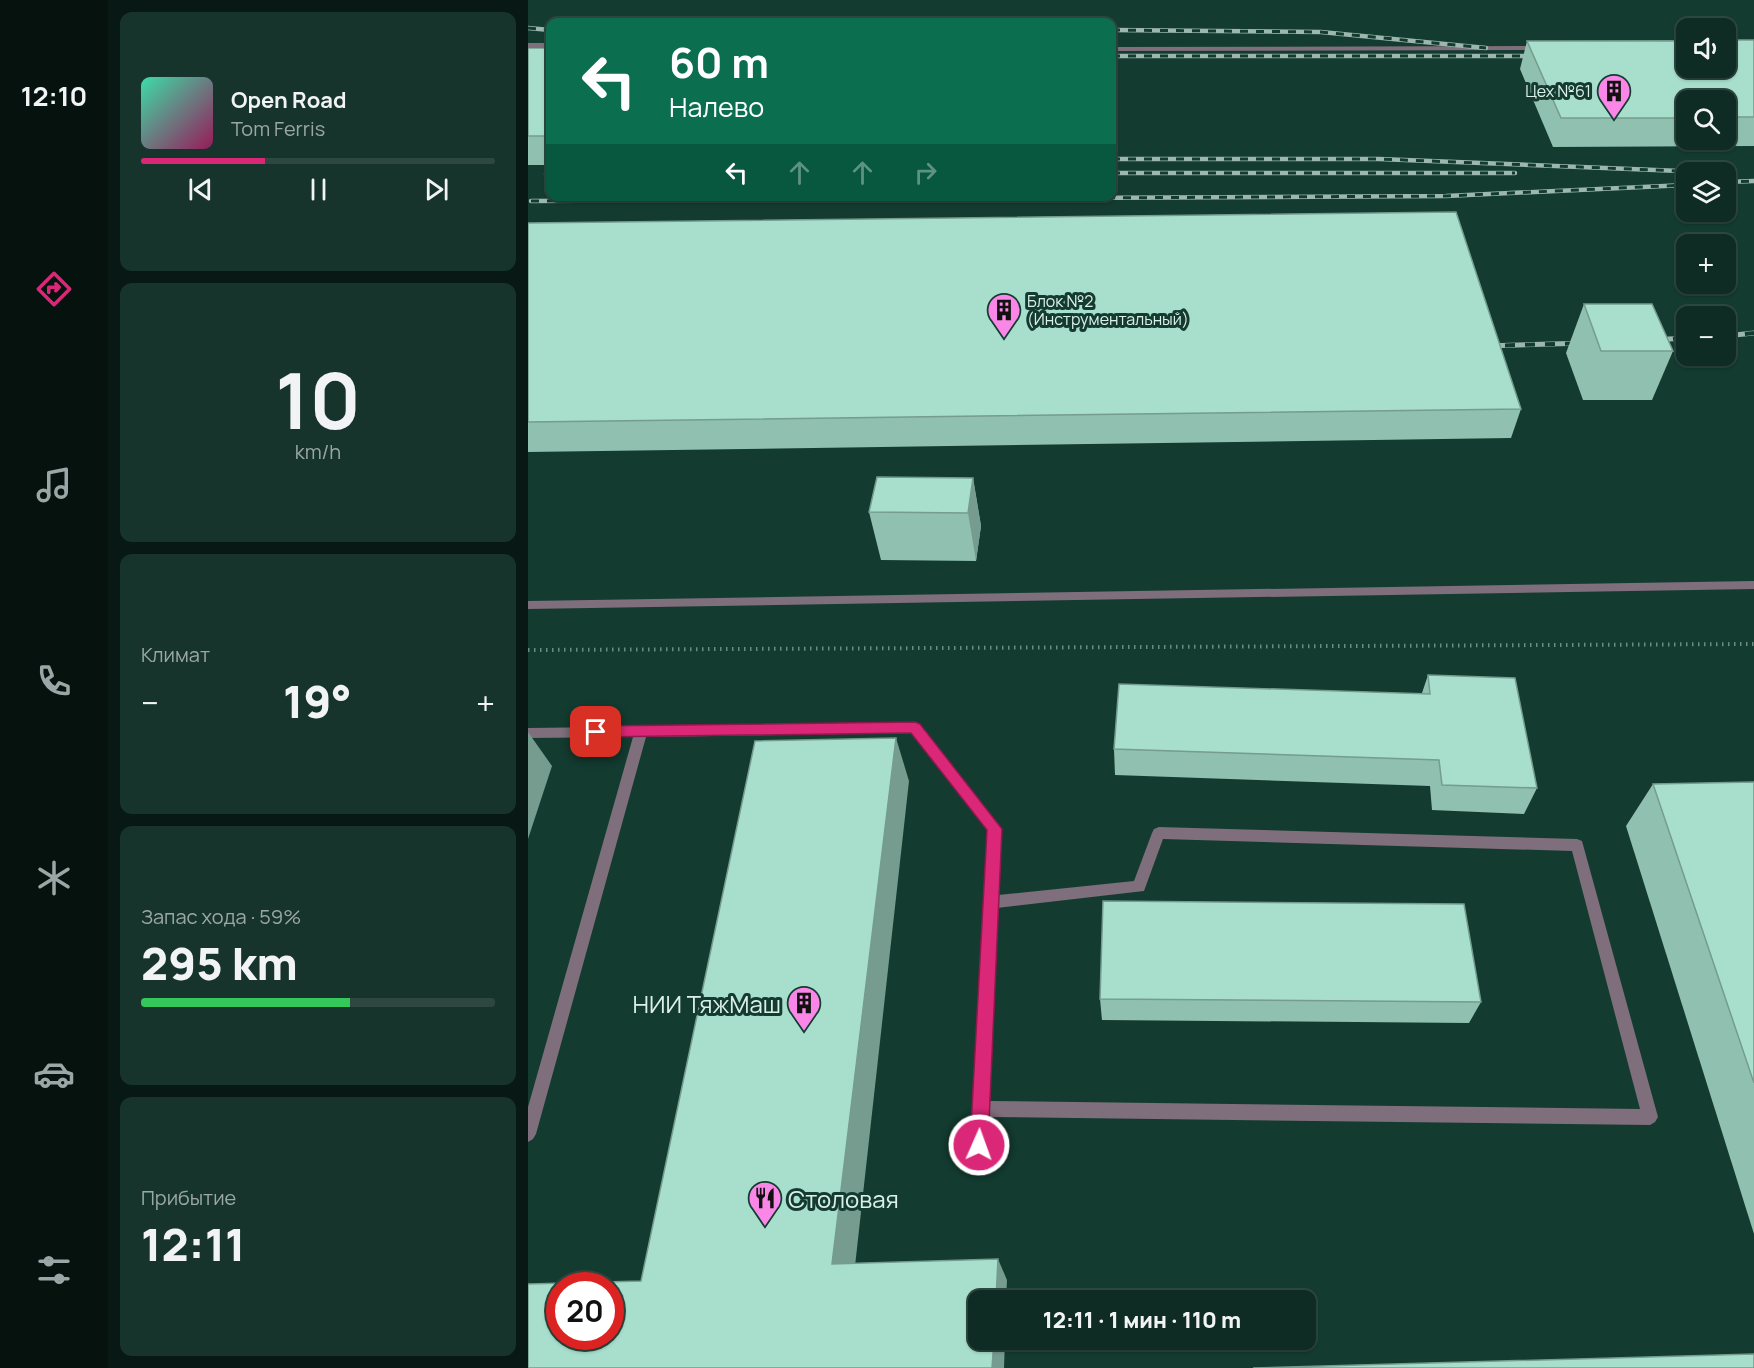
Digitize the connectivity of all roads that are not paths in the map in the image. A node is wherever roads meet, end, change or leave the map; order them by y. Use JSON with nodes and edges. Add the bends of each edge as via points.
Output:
{"nodes":[{"id":1,"x":528,"y":45,"type":"edge"},
{"id":2,"x":546,"y":45,"type":"edge"},
{"id":3,"x":1545,"y":48,"type":"edge"},
{"id":4,"x":1116,"y":49,"type":"edge"},
{"id":5,"x":1754,"y":585,"type":"edge"},
{"id":6,"x":528,"y":605,"type":"edge"},
{"id":7,"x":641,"y":731,"type":"junction"},
{"id":8,"x":528,"y":733,"type":"edge"},
{"id":9,"x":991,"y":902,"type":"junction"},
{"id":10,"x":980,"y":1109,"type":"junction"},
{"id":11,"x":528,"y":1134,"type":"edge"},
{"id":12,"x":978,"y":1163,"type":"dead end"}],
"edges":[{"from":1,"to":2,"type":"lane"},
{"from":3,"to":4,"type":"lane"},
{"from":5,"to":6,"type":"lane"},
{"from":7,"to":8,"type":"lane"},
{"from":7,"to":9,"type":"lane","via":[[915,728],[994,829]]},
{"from":7,"to":11,"type":"lane"},
{"from":9,"to":10,"type":"lane"},
{"from":9,"to":10,"type":"lane","via":[[1139,886],[1159,834],[1577,845],[1650,1117]]},
{"from":10,"to":12,"type":"lane"}]}
